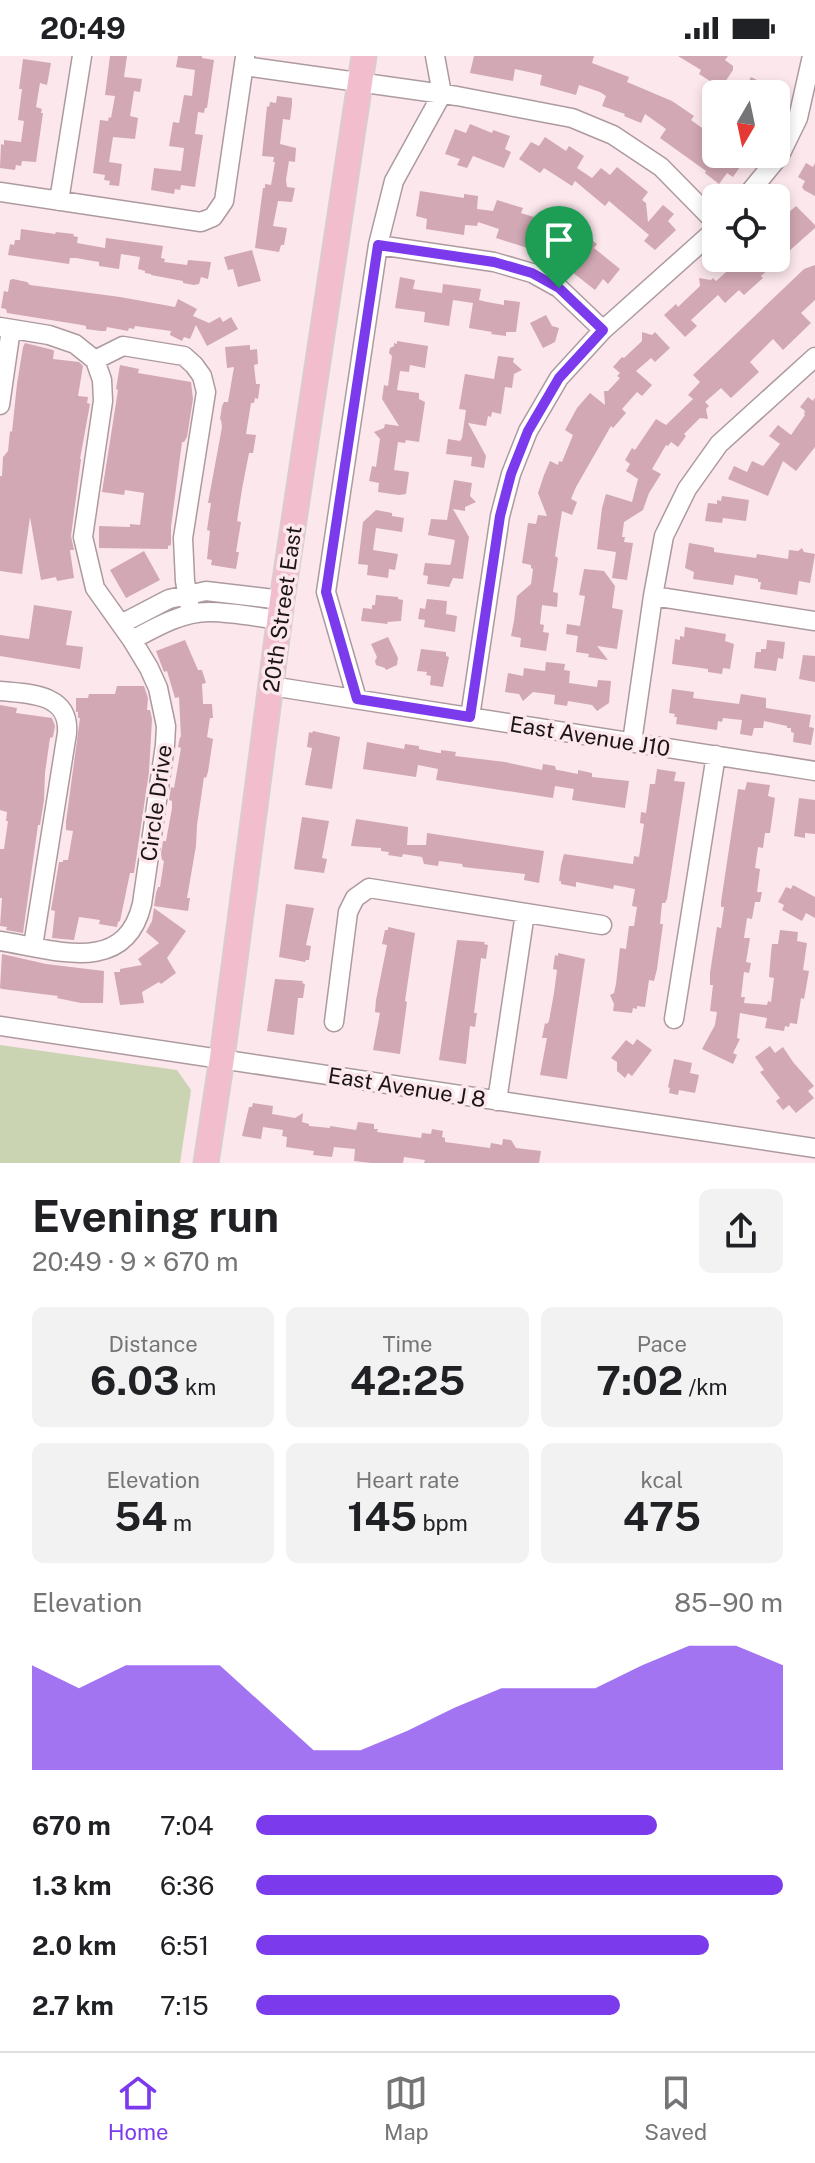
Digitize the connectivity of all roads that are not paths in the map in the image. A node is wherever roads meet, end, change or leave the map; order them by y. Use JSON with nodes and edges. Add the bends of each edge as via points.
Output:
{"nodes":[{"id":1,"x":82,"y":56,"type":"edge"},
{"id":2,"x":364,"y":56,"type":"edge"},
{"id":3,"x":435,"y":56,"type":"edge"},
{"id":4,"x":812,"y":56,"type":"edge"},
{"id":5,"x":244,"y":61,"type":"edge"},
{"id":6,"x":360,"y":83,"type":"junction"},
{"id":7,"x":442,"y":94,"type":"junction"},
{"id":8,"x":756,"y":184,"type":"edge"},
{"id":9,"x":0,"y":192,"type":"edge"},
{"id":10,"x":59,"y":201,"type":"junction"},
{"id":11,"x":702,"y":211,"type":"edge"},
{"id":12,"x":702,"y":239,"type":"edge"},
{"id":13,"x":378,"y":245,"type":"junction"},
{"id":14,"x":5,"y":328,"type":"edge"},
{"id":15,"x":603,"y":330,"type":"junction"},
{"id":16,"x":815,"y":357,"type":"edge"},
{"id":17,"x":95,"y":360,"type":"junction"},
{"id":18,"x":0,"y":405,"type":"edge"},
{"id":19,"x":187,"y":594,"type":"junction"},
{"id":20,"x":653,"y":596,"type":"junction"},
{"id":21,"x":280,"y":610,"type":"junction"},
{"id":22,"x":191,"y":614,"type":"junction"},
{"id":23,"x":815,"y":621,"type":"edge"},
{"id":24,"x":121,"y":624,"type":"junction"},
{"id":25,"x":132,"y":640,"type":"junction"},
{"id":26,"x":271,"y":686,"type":"junction"},
{"id":27,"x":0,"y":691,"type":"edge"},
{"id":28,"x":357,"y":699,"type":"junction"},
{"id":29,"x":470,"y":717,"type":"junction"},
{"id":30,"x":632,"y":742,"type":"junction"},
{"id":31,"x":716,"y":755,"type":"junction"},
{"id":32,"x":815,"y":771,"type":"edge"},
{"id":33,"x":525,"y":913,"type":"junction"},
{"id":34,"x":602,"y":925,"type":"dead end"},
{"id":35,"x":0,"y":941,"type":"edge"},
{"id":36,"x":33,"y":946,"type":"junction"},
{"id":37,"x":674,"y":1019,"type":"dead end"},
{"id":38,"x":334,"y":1022,"type":"dead end"},
{"id":39,"x":0,"y":1026,"type":"edge"},
{"id":40,"x":222,"y":1058,"type":"junction"},
{"id":41,"x":497,"y":1101,"type":"junction"},
{"id":42,"x":815,"y":1148,"type":"edge"},
{"id":43,"x":206,"y":1163,"type":"edge"}],
"edges":[{"from":1,"to":10,"type":"street"},
{"from":2,"to":6,"type":"main road","name":"20th Street East"},
{"from":3,"to":7,"type":"street"},
{"from":4,"to":8,"type":"street","via":[[798,118],[780,155]]},
{"from":5,"to":6,"type":"street"},
{"from":5,"to":10,"type":"street","via":[[224,201],[213,217],[201,222]]},
{"from":6,"to":7,"type":"street"},
{"from":6,"to":21,"type":"main road","name":"20th Street East"},
{"from":7,"to":11,"type":"street","via":[[572,118],[613,135],[661,167]]},
{"from":7,"to":13,"type":"street","via":[[394,181]]},
{"from":9,"to":10,"type":"street"},
{"from":12,"to":15,"type":"street"},
{"from":13,"to":15,"type":"street","via":[[494,262],[532,273],[559,288]]},
{"from":13,"to":28,"type":"street","via":[[326,592]]},
{"from":14,"to":17,"type":"street","via":[[75,344]]},
{"from":14,"to":18,"type":"street"},
{"from":15,"to":29,"type":"street","via":[[559,378],[528,431],[511,474]]},
{"from":16,"to":20,"type":"street","via":[[719,444],[687,489],[664,536]]},
{"from":17,"to":19,"type":"street","via":[[123,346],[171,353],[194,365],[205,385],[183,538]]},
{"from":17,"to":24,"type":"street","name":"Circle Drive","via":[[103,401],[83,537],[95,588]]},
{"from":19,"to":21,"type":"street","via":[[206,591]]},
{"from":19,"to":22,"type":"street"},
{"from":19,"to":24,"type":"street"},
{"from":20,"to":23,"type":"street"},
{"from":20,"to":30,"type":"street"},
{"from":21,"to":22,"type":"street"},
{"from":21,"to":26,"type":"main road","name":"20th Street East"},
{"from":22,"to":25,"type":"street"},
{"from":24,"to":25,"type":"street","name":"Circle Drive"},
{"from":25,"to":36,"type":"street","name":"Circle Drive","via":[[158,688],[166,726],[138,918],[122,941],[97,953]]},
{"from":26,"to":28,"type":"street","name":"East Avenue J10"},
{"from":26,"to":40,"type":"main road","name":"20th Street East"},
{"from":27,"to":36,"type":"street","via":[[48,698],[59,705],[67,721]]},
{"from":28,"to":29,"type":"street","name":"East Avenue J10"},
{"from":29,"to":30,"type":"street","name":"East Avenue J10"},
{"from":30,"to":31,"type":"street","name":"East Avenue J10"},
{"from":31,"to":32,"type":"street","name":"East Avenue J10"},
{"from":31,"to":37,"type":"street"},
{"from":33,"to":34,"type":"street"},
{"from":33,"to":38,"type":"street","via":[[369,888],[348,912]]},
{"from":33,"to":41,"type":"street"},
{"from":35,"to":36,"type":"street"},
{"from":39,"to":40,"type":"street","name":"East Avenue J 8"},
{"from":40,"to":41,"type":"street","name":"East Avenue J 8"},
{"from":40,"to":43,"type":"main road","name":"20th Street East"},
{"from":41,"to":42,"type":"street","name":"East Avenue J 8"}]}
